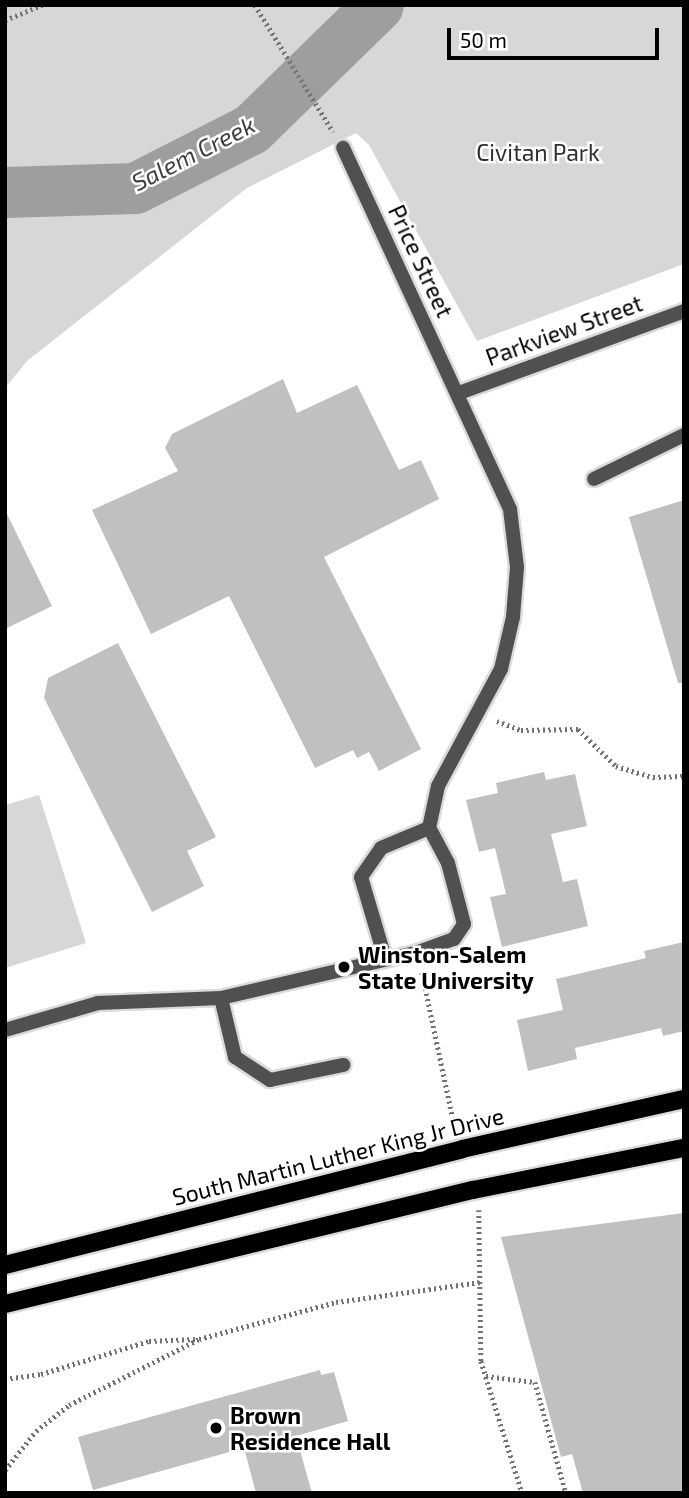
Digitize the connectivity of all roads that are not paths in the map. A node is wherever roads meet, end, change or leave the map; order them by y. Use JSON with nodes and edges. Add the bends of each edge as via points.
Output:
{"nodes":[{"id":1,"x":343,"y":148,"type":"road end"},
{"id":2,"x":684,"y":311,"type":"edge"},
{"id":3,"x":459,"y":393,"type":"junction"},
{"id":4,"x":684,"y":435,"type":"edge"},
{"id":5,"x":594,"y":479,"type":"dead end"},
{"id":6,"x":429,"y":828,"type":"junction"},
{"id":7,"x":385,"y":958,"type":"junction"},
{"id":8,"x":221,"y":998,"type":"junction"},
{"id":9,"x":5,"y":1030,"type":"edge"},
{"id":10,"x":343,"y":1065,"type":"dead end"},
{"id":11,"x":684,"y":1098,"type":"edge"},
{"id":12,"x":684,"y":1148,"type":"edge"},
{"id":13,"x":5,"y":1265,"type":"edge"},
{"id":14,"x":5,"y":1304,"type":"edge"}],
"edges":[{"from":1,"to":3,"type":"street","name":"Price Street"},
{"from":2,"to":3,"type":"street","name":"Parkview Street"},
{"from":3,"to":6,"type":"street","name":"Price Street","via":[[510,509],[517,567],[513,617],[501,668],[438,786]]},
{"from":4,"to":5,"type":"street"},
{"from":6,"to":7,"type":"street","via":[[382,848],[361,877]]},
{"from":6,"to":7,"type":"street","via":[[448,863],[464,924],[454,939],[418,953]]},
{"from":7,"to":8,"type":"street"},
{"from":8,"to":9,"type":"street","via":[[98,1003]]},
{"from":8,"to":10,"type":"street","via":[[236,1057],[270,1080]]},
{"from":11,"to":13,"type":"main road","name":"South Martin Luther King Jr Drive"},
{"from":12,"to":14,"type":"main road","via":[[473,1190]]}]}
